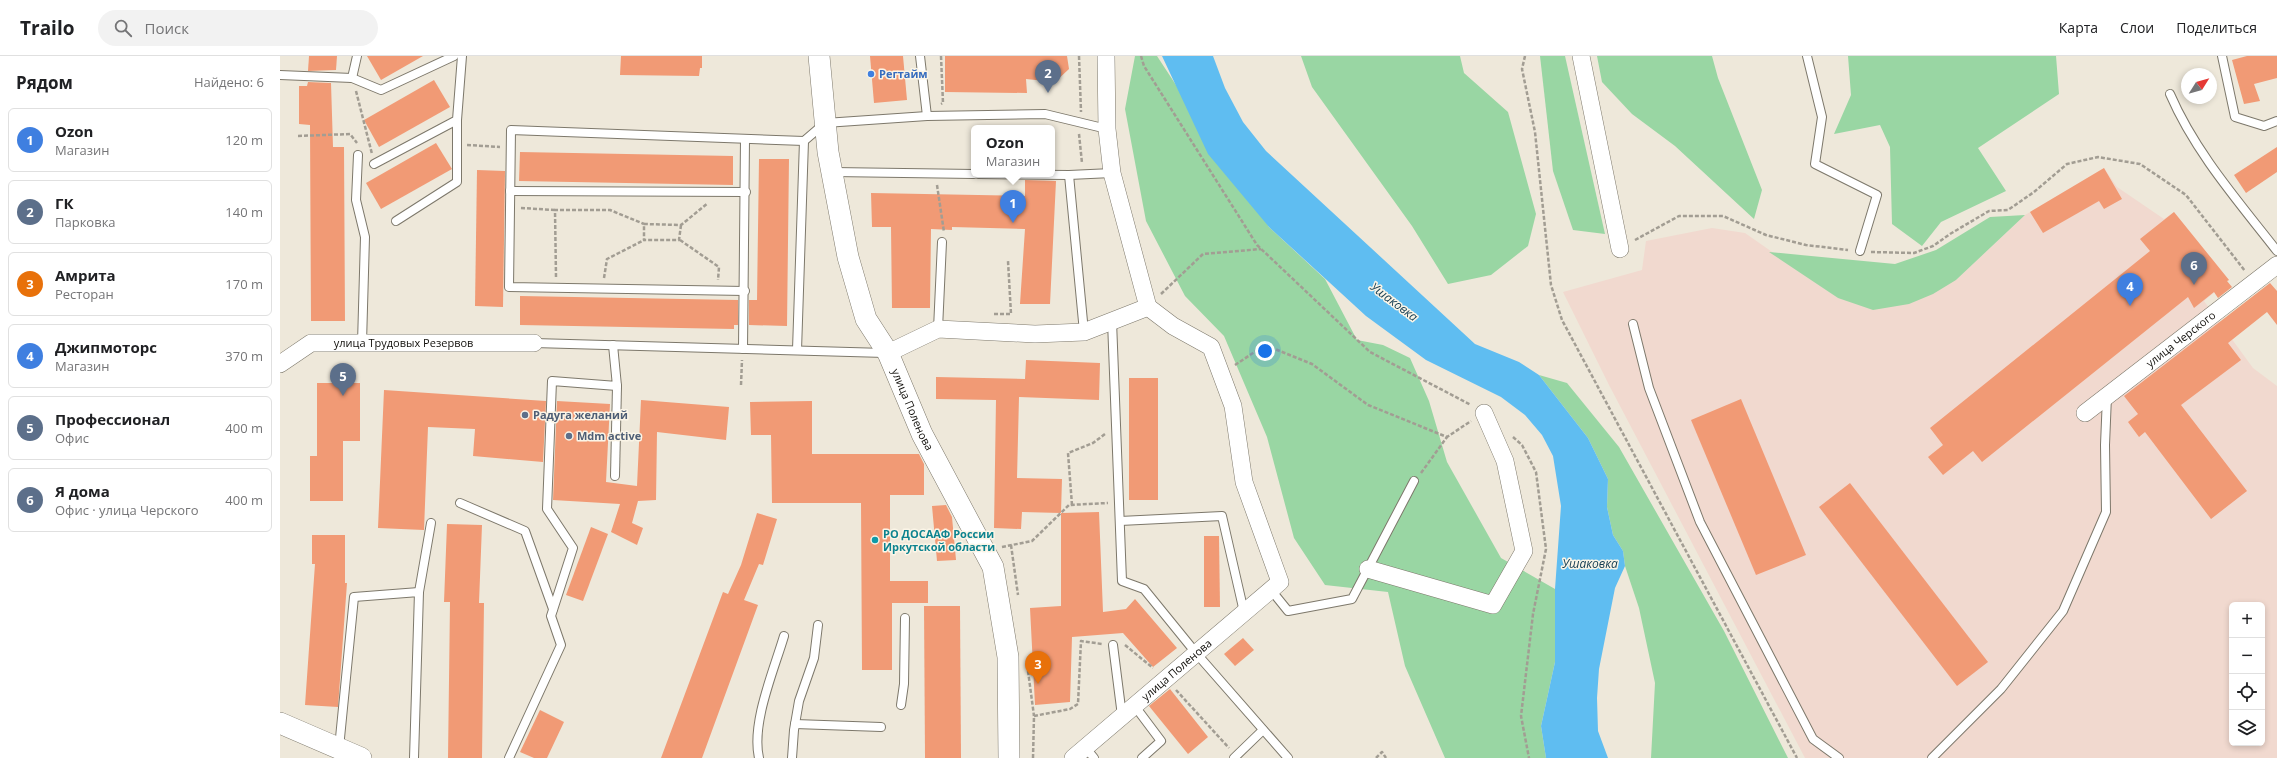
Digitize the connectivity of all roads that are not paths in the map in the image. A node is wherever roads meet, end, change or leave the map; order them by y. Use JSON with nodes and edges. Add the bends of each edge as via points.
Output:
{"nodes":[{"id":1,"x":357,"y":56,"type":"edge"},
{"id":2,"x":454,"y":56,"type":"edge"},
{"id":3,"x":462,"y":56,"type":"edge"},
{"id":4,"x":819,"y":56,"type":"edge"},
{"id":5,"x":920,"y":56,"type":"edge"},
{"id":6,"x":1106,"y":56,"type":"edge"},
{"id":7,"x":1581,"y":56,"type":"edge"},
{"id":8,"x":1806,"y":56,"type":"edge"},
{"id":9,"x":2222,"y":56,"type":"edge"},
{"id":10,"x":280,"y":75,"type":"edge"},
{"id":11,"x":352,"y":78,"type":"junction"},
{"id":12,"x":2170,"y":94,"type":"dead end"},
{"id":13,"x":927,"y":116,"type":"junction"},
{"id":14,"x":456,"y":120,"type":"junction"},
{"id":15,"x":2277,"y":121,"type":"edge"},
{"id":16,"x":825,"y":123,"type":"junction"},
{"id":17,"x":1107,"y":129,"type":"junction"},
{"id":18,"x":745,"y":139,"type":"junction"},
{"id":19,"x":804,"y":141,"type":"junction"},
{"id":20,"x":358,"y":155,"type":"dead end"},
{"id":21,"x":374,"y":164,"type":"road end"},
{"id":22,"x":832,"y":172,"type":"junction"},
{"id":23,"x":1112,"y":173,"type":"junction"},
{"id":24,"x":971,"y":174,"type":"edge"},
{"id":25,"x":1055,"y":175,"type":"edge"},
{"id":26,"x":1069,"y":175,"type":"junction"},
{"id":27,"x":510,"y":191,"type":"junction"},
{"id":28,"x":746,"y":192,"type":"junction"},
{"id":29,"x":396,"y":221,"type":"dead end"},
{"id":30,"x":942,"y":242,"type":"dead end"},
{"id":31,"x":1620,"y":249,"type":"road end"},
{"id":32,"x":1860,"y":251,"type":"road end"},
{"id":33,"x":2277,"y":251,"type":"edge"},
{"id":34,"x":2277,"y":265,"type":"edge"},
{"id":35,"x":745,"y":291,"type":"junction"},
{"id":36,"x":1148,"y":307,"type":"junction"},
{"id":37,"x":1112,"y":321,"type":"junction"},
{"id":38,"x":1633,"y":324,"type":"dead end"},
{"id":39,"x":938,"y":329,"type":"junction"},
{"id":40,"x":1084,"y":332,"type":"junction"},
{"id":41,"x":362,"y":343,"type":"junction"},
{"id":42,"x":534,"y":343,"type":"joint"},
{"id":43,"x":613,"y":345,"type":"junction"},
{"id":44,"x":743,"y":349,"type":"junction"},
{"id":45,"x":797,"y":350,"type":"junction"},
{"id":46,"x":888,"y":353,"type":"junction"},
{"id":47,"x":280,"y":364,"type":"edge"},
{"id":48,"x":617,"y":386,"type":"junction"},
{"id":49,"x":2107,"y":396,"type":"junction"},
{"id":50,"x":1484,"y":412,"type":"road end"},
{"id":51,"x":2085,"y":413,"type":"dead end"},
{"id":52,"x":615,"y":476,"type":"dead end"},
{"id":53,"x":1414,"y":481,"type":"road end"},
{"id":54,"x":460,"y":503,"type":"dead end"},
{"id":55,"x":1120,"y":521,"type":"junction"},
{"id":56,"x":430,"y":523,"type":"dead end"},
{"id":57,"x":1368,"y":569,"type":"junction"},
{"id":58,"x":1276,"y":586,"type":"junction"},
{"id":59,"x":419,"y":592,"type":"junction"},
{"id":60,"x":553,"y":610,"type":"junction"},
{"id":61,"x":1244,"y":612,"type":"junction"},
{"id":62,"x":905,"y":618,"type":"dead end"},
{"id":63,"x":818,"y":625,"type":"dead end"},
{"id":64,"x":784,"y":636,"type":"dead end"},
{"id":65,"x":1113,"y":645,"type":"road end"},
{"id":66,"x":1196,"y":653,"type":"junction"},
{"id":67,"x":901,"y":705,"type":"dead end"},
{"id":68,"x":1128,"y":711,"type":"junction"},
{"id":69,"x":280,"y":723,"type":"edge"},
{"id":70,"x":795,"y":724,"type":"junction"},
{"id":71,"x":881,"y":727,"type":"dead end"},
{"id":72,"x":1263,"y":730,"type":"junction"},
{"id":73,"x":339,"y":748,"type":"junction"},
{"id":74,"x":1084,"y":755,"type":"edge"},
{"id":75,"x":1235,"y":757,"type":"edge"},
{"id":76,"x":361,"y":758,"type":"edge"},
{"id":77,"x":414,"y":758,"type":"edge"},
{"id":78,"x":509,"y":758,"type":"edge"},
{"id":79,"x":759,"y":758,"type":"edge"},
{"id":80,"x":792,"y":758,"type":"edge"},
{"id":81,"x":1009,"y":758,"type":"edge"},
{"id":82,"x":1142,"y":758,"type":"edge"},
{"id":83,"x":1288,"y":758,"type":"edge"},
{"id":84,"x":1839,"y":758,"type":"edge"},
{"id":85,"x":1932,"y":758,"type":"edge"}],
"edges":[{"from":1,"to":11,"type":"lane"},
{"from":2,"to":11,"type":"lane","via":[[381,90]]},
{"from":3,"to":14,"type":"lane"},
{"from":4,"to":16,"type":"street","name":"улица Поленова"},
{"from":5,"to":13,"type":"lane"},
{"from":6,"to":17,"type":"street"},
{"from":7,"to":31,"type":"street"},
{"from":8,"to":32,"type":"lane","via":[[1822,117],[1815,164],[1877,195]]},
{"from":9,"to":15,"type":"lane","via":[[2236,117],[2264,126]]},
{"from":10,"to":11,"type":"lane"},
{"from":12,"to":33,"type":"lane","via":[[2182,122],[2199,148]]},
{"from":13,"to":16,"type":"lane"},
{"from":13,"to":17,"type":"lane","via":[[1045,114]]},
{"from":14,"to":21,"type":"lane"},
{"from":14,"to":29,"type":"lane","via":[[457,182]]},
{"from":16,"to":19,"type":"lane"},
{"from":16,"to":22,"type":"street","name":"улица Поленова"},
{"from":17,"to":23,"type":"street"},
{"from":18,"to":19,"type":"lane"},
{"from":18,"to":27,"type":"lane","via":[[511,130]]},
{"from":18,"to":28,"type":"lane"},
{"from":19,"to":45,"type":"lane"},
{"from":20,"to":41,"type":"lane","via":[[356,200],[365,237]]},
{"from":22,"to":24,"type":"lane"},
{"from":22,"to":46,"type":"street","name":"улица Поленова","via":[[848,257],[866,319]]},
{"from":23,"to":26,"type":"lane"},
{"from":23,"to":36,"type":"street"},
{"from":25,"to":26,"type":"lane"},
{"from":26,"to":40,"type":"lane"},
{"from":27,"to":28,"type":"lane"},
{"from":27,"to":35,"type":"lane","via":[[509,287]]},
{"from":28,"to":35,"type":"lane"},
{"from":30,"to":39,"type":"lane"},
{"from":34,"to":49,"type":"street","name":"улица Черского"},
{"from":35,"to":44,"type":"lane"},
{"from":36,"to":37,"type":"street"},
{"from":36,"to":58,"type":"street","via":[[1173,326],[1211,347],[1233,406],[1244,482]]},
{"from":37,"to":40,"type":"street"},
{"from":37,"to":55,"type":"lane"},
{"from":38,"to":84,"type":"lane","via":[[1650,388],[1700,522],[1813,740]]},
{"from":39,"to":40,"type":"street","via":[[1036,334]]},
{"from":39,"to":46,"type":"street"},
{"from":41,"to":42,"type":"street","name":"улица Трудовых Резервов"},
{"from":41,"to":47,"type":"street","name":"улица Трудовых Резервов","via":[[311,343]]},
{"from":42,"to":43,"type":"lane"},
{"from":43,"to":44,"type":"lane"},
{"from":43,"to":48,"type":"lane"},
{"from":44,"to":45,"type":"lane"},
{"from":45,"to":46,"type":"lane"},
{"from":46,"to":81,"type":"street","name":"улица Поленова","via":[[922,434],[993,567],[1008,657]]},
{"from":48,"to":52,"type":"lane"},
{"from":48,"to":60,"type":"lane","via":[[552,381],[547,509],[573,548]]},
{"from":49,"to":51,"type":"street","name":"улица Черского"},
{"from":49,"to":85,"type":"lane","via":[[2106,512],[2063,611],[2001,689]]},
{"from":50,"to":57,"type":"street","via":[[1505,461],[1524,551],[1493,606]]},
{"from":53,"to":57,"type":"lane"},
{"from":54,"to":60,"type":"lane","via":[[525,531]]},
{"from":55,"to":61,"type":"lane","via":[[1222,516]]},
{"from":55,"to":66,"type":"lane","via":[[1122,581],[1144,589]]},
{"from":56,"to":59,"type":"lane"},
{"from":57,"to":58,"type":"lane","via":[[1352,599],[1288,611]]},
{"from":58,"to":61,"type":"street","name":"улица Поленова"},
{"from":59,"to":73,"type":"lane","via":[[354,597]]},
{"from":59,"to":77,"type":"lane"},
{"from":60,"to":78,"type":"lane","via":[[551,616],[561,645]]},
{"from":61,"to":66,"type":"street","name":"улица Поленова"},
{"from":62,"to":67,"type":"lane","via":[[904,684]]},
{"from":63,"to":70,"type":"lane","via":[[814,658],[799,700]]},
{"from":64,"to":79,"type":"lane","via":[[760,718],[757,738]]},
{"from":65,"to":68,"type":"lane"},
{"from":66,"to":68,"type":"street","name":"улица Поленова"},
{"from":66,"to":72,"type":"lane"},
{"from":68,"to":74,"type":"street","name":"улица Поленова"},
{"from":68,"to":82,"type":"lane","via":[[1161,741]]},
{"from":69,"to":73,"type":"street"},
{"from":70,"to":71,"type":"lane"},
{"from":70,"to":80,"type":"lane"},
{"from":72,"to":75,"type":"lane"},
{"from":72,"to":83,"type":"lane"},
{"from":73,"to":76,"type":"street"}]}
